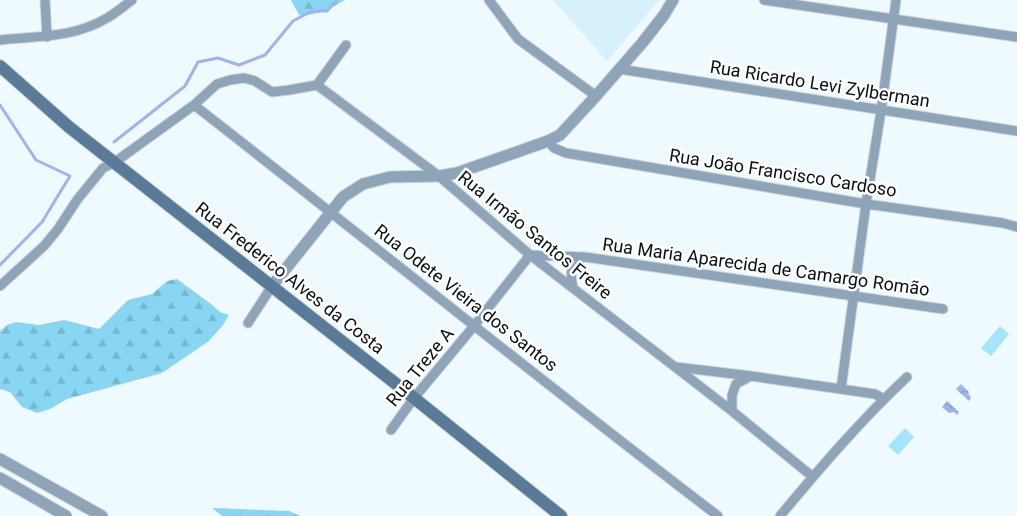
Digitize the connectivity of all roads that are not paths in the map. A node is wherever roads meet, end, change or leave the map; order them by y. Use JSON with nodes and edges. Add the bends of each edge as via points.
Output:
{"nodes":[{"id":1,"x":45,"y":0,"type":"edge"},
{"id":2,"x":132,"y":0,"type":"edge"},
{"id":3,"x":489,"y":0,"type":"edge"},
{"id":4,"x":672,"y":0,"type":"edge"},
{"id":5,"x":764,"y":0,"type":"edge"},
{"id":6,"x":896,"y":0,"type":"edge"},
{"id":7,"x":893,"y":19,"type":"junction"},
{"id":8,"x":47,"y":37,"type":"junction"},
{"id":9,"x":1017,"y":37,"type":"edge"},
{"id":10,"x":0,"y":40,"type":"edge"},
{"id":11,"x":346,"y":44,"type":"dead end"},
{"id":12,"x":0,"y":66,"type":"edge"},
{"id":13,"x":619,"y":70,"type":"junction"},
{"id":14,"x":317,"y":85,"type":"junction"},
{"id":15,"x":596,"y":96,"type":"junction"},
{"id":16,"x":194,"y":105,"type":"junction"},
{"id":17,"x":881,"y":111,"type":"junction"},
{"id":18,"x":1017,"y":131,"type":"edge"},
{"id":19,"x":548,"y":141,"type":"junction"},
{"id":20,"x":115,"y":162,"type":"junction"},
{"id":21,"x":439,"y":176,"type":"junction"},
{"id":22,"x":866,"y":204,"type":"junction"},
{"id":23,"x":331,"y":212,"type":"junction"},
{"id":24,"x":1017,"y":227,"type":"edge"},
{"id":25,"x":530,"y":255,"type":"junction"},
{"id":26,"x":585,"y":257,"type":"junction"},
{"id":27,"x":0,"y":286,"type":"edge"},
{"id":28,"x":272,"y":286,"type":"junction"},
{"id":29,"x":573,"y":288,"type":"junction"},
{"id":30,"x":853,"y":296,"type":"junction"},
{"id":31,"x":943,"y":309,"type":"dead end"},
{"id":32,"x":248,"y":323,"type":"dead end"},
{"id":33,"x":474,"y":326,"type":"junction"},
{"id":34,"x":676,"y":367,"type":"junction"},
{"id":35,"x":751,"y":376,"type":"junction"},
{"id":36,"x":907,"y":377,"type":"dead end"},
{"id":37,"x":841,"y":389,"type":"junction"},
{"id":38,"x":414,"y":398,"type":"junction"},
{"id":39,"x":884,"y":399,"type":"junction"},
{"id":40,"x":732,"y":411,"type":"junction"},
{"id":41,"x":391,"y":430,"type":"dead end"},
{"id":42,"x":0,"y":459,"type":"edge"},
{"id":43,"x":813,"y":477,"type":"junction"},
{"id":44,"x":0,"y":478,"type":"edge"},
{"id":45,"x":66,"y":516,"type":"edge"},
{"id":46,"x":102,"y":516,"type":"edge"},
{"id":47,"x":561,"y":516,"type":"edge"},
{"id":48,"x":718,"y":516,"type":"edge"},
{"id":49,"x":780,"y":516,"type":"edge"}],
"edges":[{"from":1,"to":8,"type":"street"},
{"from":2,"to":8,"type":"street","via":[[92,26]]},
{"from":3,"to":15,"type":"street","via":[[518,38]]},
{"from":4,"to":13,"type":"street","via":[[664,15]]},
{"from":5,"to":7,"type":"street"},
{"from":6,"to":7,"type":"street"},
{"from":7,"to":9,"type":"street"},
{"from":7,"to":17,"type":"street"},
{"from":8,"to":10,"type":"street"},
{"from":11,"to":14,"type":"street"},
{"from":12,"to":20,"type":"main road","name":"Rua Frederico Alves da Costa","via":[[69,127]]},
{"from":13,"to":15,"type":"street"},
{"from":13,"to":17,"type":"street","name":"Rua Ricardo Levi Zylberman"},
{"from":14,"to":16,"type":"street","via":[[272,92],[255,81],[244,78],[230,80],[217,84]]},
{"from":14,"to":21,"type":"street","name":"Rua Irmão Santos Freire"},
{"from":15,"to":19,"type":"street","via":[[560,135]]},
{"from":16,"to":20,"type":"street"},
{"from":16,"to":23,"type":"street","name":"Rua Odete Vieira dos Santos"},
{"from":17,"to":18,"type":"street","name":"Rua Ricardo Levi Zylberman"},
{"from":17,"to":22,"type":"street"},
{"from":19,"to":21,"type":"street","via":[[457,173]]},
{"from":19,"to":22,"type":"street","name":"Rua João Francisco Cardoso","via":[[566,153]]},
{"from":20,"to":27,"type":"street","via":[[103,168],[44,246]]},
{"from":20,"to":28,"type":"main road","name":"Rua Frederico Alves da Costa"},
{"from":21,"to":23,"type":"street","via":[[390,178],[364,184],[343,197]]},
{"from":21,"to":25,"type":"street","name":"Rua Irmão Santos Freire"},
{"from":22,"to":24,"type":"street","name":"Rua João Francisco Cardoso"},
{"from":22,"to":30,"type":"street"},
{"from":23,"to":28,"type":"street"},
{"from":23,"to":33,"type":"street","name":"Rua Odete Vieira dos Santos"},
{"from":25,"to":26,"type":"street","name":"Rua Maria Aparecida de Camargo Romão"},
{"from":25,"to":29,"type":"street","name":"Rua Irmão Santos Freire"},
{"from":25,"to":33,"type":"street","name":"Rua Treze A"},
{"from":26,"to":29,"type":"street","name":"Rua Maria Aparecida de Camargo Romão","via":[[574,263],[572,268]]},
{"from":26,"to":30,"type":"street","name":"Rua Maria Aparecida de Camargo Romão"},
{"from":28,"to":32,"type":"street"},
{"from":28,"to":38,"type":"main road","name":"Rua Frederico Alves da Costa"},
{"from":29,"to":34,"type":"street","name":"Rua Irmão Santos Freire"},
{"from":30,"to":31,"type":"street","name":"Rua Maria Aparecida de Camargo Romão"},
{"from":30,"to":37,"type":"street"},
{"from":33,"to":38,"type":"street","name":"Rua Treze A"},
{"from":33,"to":48,"type":"street","name":"Rua Odete Vieira dos Santos"},
{"from":34,"to":35,"type":"street"},
{"from":34,"to":40,"type":"street","name":"Rua Irmão Santos Freire"},
{"from":35,"to":37,"type":"street"},
{"from":35,"to":40,"type":"street","via":[[736,384]]},
{"from":36,"to":39,"type":"street"},
{"from":37,"to":39,"type":"street","via":[[875,394]]},
{"from":38,"to":41,"type":"street","name":"Rua Treze A"},
{"from":38,"to":47,"type":"main road","name":"Rua Frederico Alves da Costa"},
{"from":39,"to":43,"type":"street"},
{"from":40,"to":43,"type":"street","name":"Rua Irmão Santos Freire"},
{"from":42,"to":46,"type":"street"},
{"from":43,"to":49,"type":"street"},
{"from":44,"to":45,"type":"street"}]}
